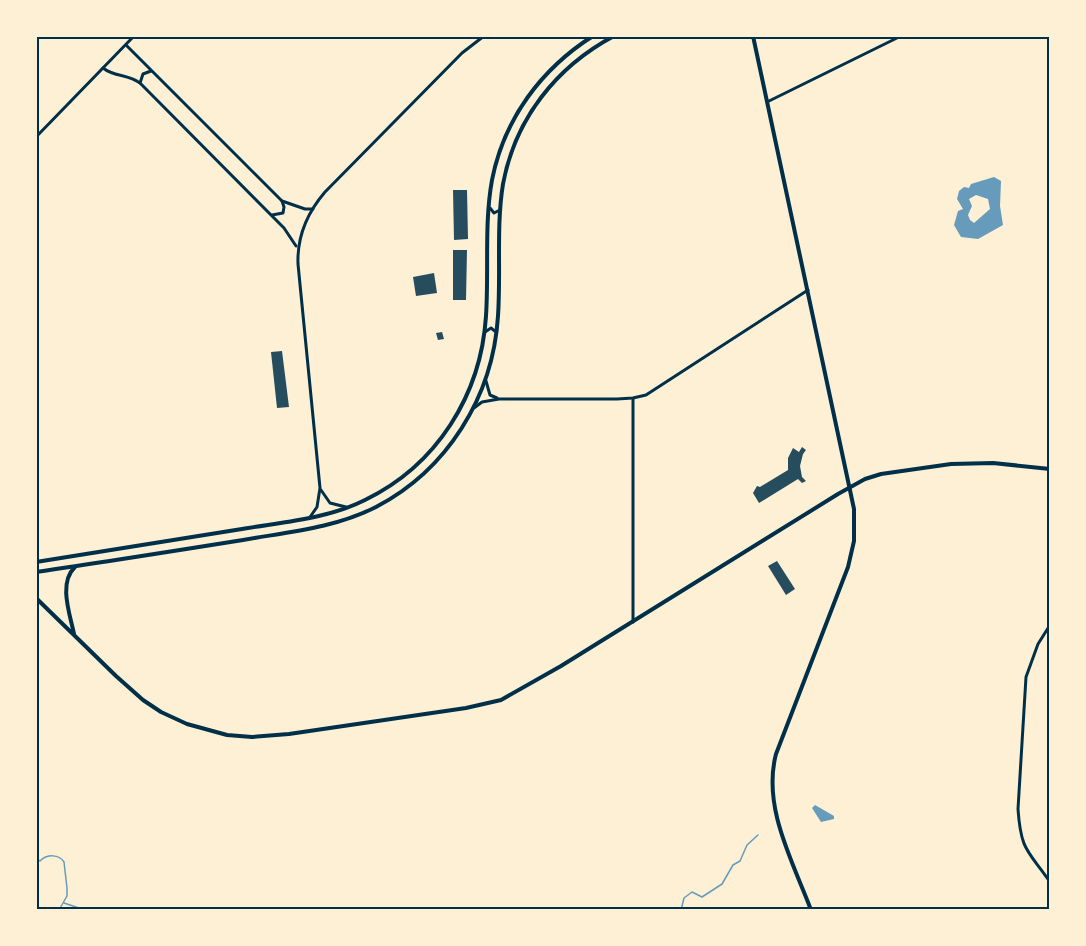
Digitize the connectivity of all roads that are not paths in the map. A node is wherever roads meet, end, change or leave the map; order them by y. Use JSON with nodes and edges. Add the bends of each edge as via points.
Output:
{"nodes":[{"id":1,"x":134,"y":36,"type":"edge"},
{"id":2,"x":484,"y":36,"type":"edge"},
{"id":3,"x":593,"y":36,"type":"edge"},
{"id":4,"x":614,"y":36,"type":"edge"},
{"id":5,"x":753,"y":36,"type":"edge"},
{"id":6,"x":901,"y":36,"type":"edge"},
{"id":7,"x":607,"y":38,"type":"edge"},
{"id":8,"x":126,"y":45,"type":"junction"},
{"id":9,"x":103,"y":68,"type":"junction"},
{"id":10,"x":151,"y":71,"type":"junction"},
{"id":11,"x":140,"y":83,"type":"junction"},
{"id":12,"x":767,"y":102,"type":"junction"},
{"id":13,"x":36,"y":137,"type":"edge"},
{"id":14,"x":282,"y":201,"type":"junction"},
{"id":15,"x":489,"y":207,"type":"junction"},
{"id":16,"x":501,"y":207,"type":"junction"},
{"id":17,"x":313,"y":209,"type":"junction"},
{"id":18,"x":272,"y":215,"type":"junction"},
{"id":19,"x":297,"y":247,"type":"junction"},
{"id":20,"x":808,"y":290,"type":"junction"},
{"id":21,"x":485,"y":332,"type":"junction"},
{"id":22,"x":496,"y":334,"type":"junction"},
{"id":23,"x":486,"y":381,"type":"junction"},
{"id":24,"x":633,"y":398,"type":"junction"},
{"id":25,"x":499,"y":399,"type":"junction"},
{"id":26,"x":474,"y":408,"type":"junction"},
{"id":27,"x":1050,"y":469,"type":"edge"},
{"id":28,"x":850,"y":487,"type":"junction"},
{"id":29,"x":320,"y":488,"type":"junction"},
{"id":30,"x":351,"y":506,"type":"junction"},
{"id":31,"x":309,"y":518,"type":"junction"},
{"id":32,"x":36,"y":562,"type":"edge"},
{"id":33,"x":76,"y":566,"type":"junction"},
{"id":34,"x":36,"y":572,"type":"edge"},
{"id":35,"x":36,"y":598,"type":"edge"},
{"id":36,"x":633,"y":622,"type":"junction"},
{"id":37,"x":1050,"y":625,"type":"edge"},
{"id":38,"x":74,"y":634,"type":"junction"},
{"id":39,"x":1050,"y":882,"type":"edge"},
{"id":40,"x":811,"y":910,"type":"edge"}],
"edges":[{"from":1,"to":8,"type":"street"},
{"from":2,"to":17,"type":"street","via":[[402,112]]},
{"from":3,"to":15,"type":"street","via":[[552,67],[516,113],[498,159]]},
{"from":4,"to":7,"type":"street"},
{"from":5,"to":12,"type":"street"},
{"from":6,"to":12,"type":"street"},
{"from":7,"to":16,"type":"street","via":[[558,77],[525,120],[507,165]]},
{"from":8,"to":9,"type":"street"},
{"from":8,"to":10,"type":"street"},
{"from":9,"to":11,"type":"street"},
{"from":9,"to":13,"type":"street"},
{"from":10,"to":11,"type":"street","via":[[142,74]]},
{"from":10,"to":14,"type":"street"},
{"from":11,"to":18,"type":"street"},
{"from":12,"to":20,"type":"street"},
{"from":14,"to":17,"type":"street"},
{"from":14,"to":18,"type":"street","via":[[283,213]]},
{"from":15,"to":16,"type":"street","via":[[494,213]]},
{"from":15,"to":21,"type":"street"},
{"from":16,"to":22,"type":"street"},
{"from":17,"to":19,"type":"street"},
{"from":18,"to":19,"type":"street"},
{"from":19,"to":29,"type":"street"},
{"from":20,"to":24,"type":"street","via":[[646,395]]},
{"from":20,"to":28,"type":"street"},
{"from":21,"to":22,"type":"street","via":[[491,328]]},
{"from":21,"to":30,"type":"street","via":[[471,387],[444,435],[398,480]]},
{"from":22,"to":23,"type":"street"},
{"from":23,"to":25,"type":"street","via":[[490,395]]},
{"from":23,"to":26,"type":"street"},
{"from":24,"to":25,"type":"street"},
{"from":24,"to":36,"type":"street"},
{"from":25,"to":26,"type":"street"},
{"from":26,"to":33,"type":"street","via":[[448,447],[420,477],[392,498],[356,516],[286,533]]},
{"from":27,"to":28,"type":"street","via":[[966,463],[881,474]]},
{"from":28,"to":36,"type":"street"},
{"from":28,"to":40,"type":"street","via":[[855,523],[848,567],[771,776],[777,817]]},
{"from":29,"to":30,"type":"street","via":[[330,503]]},
{"from":29,"to":31,"type":"street","via":[[317,507]]},
{"from":30,"to":31,"type":"street"},
{"from":31,"to":32,"type":"street"},
{"from":33,"to":34,"type":"street"},
{"from":33,"to":38,"type":"street","via":[[67,584]]},
{"from":35,"to":38,"type":"street"},
{"from":36,"to":38,"type":"street","via":[[529,685],[493,702],[252,737],[214,733],[161,712],[143,700]]},
{"from":37,"to":39,"type":"street","via":[[1026,677],[1018,809],[1025,850]]}]}
